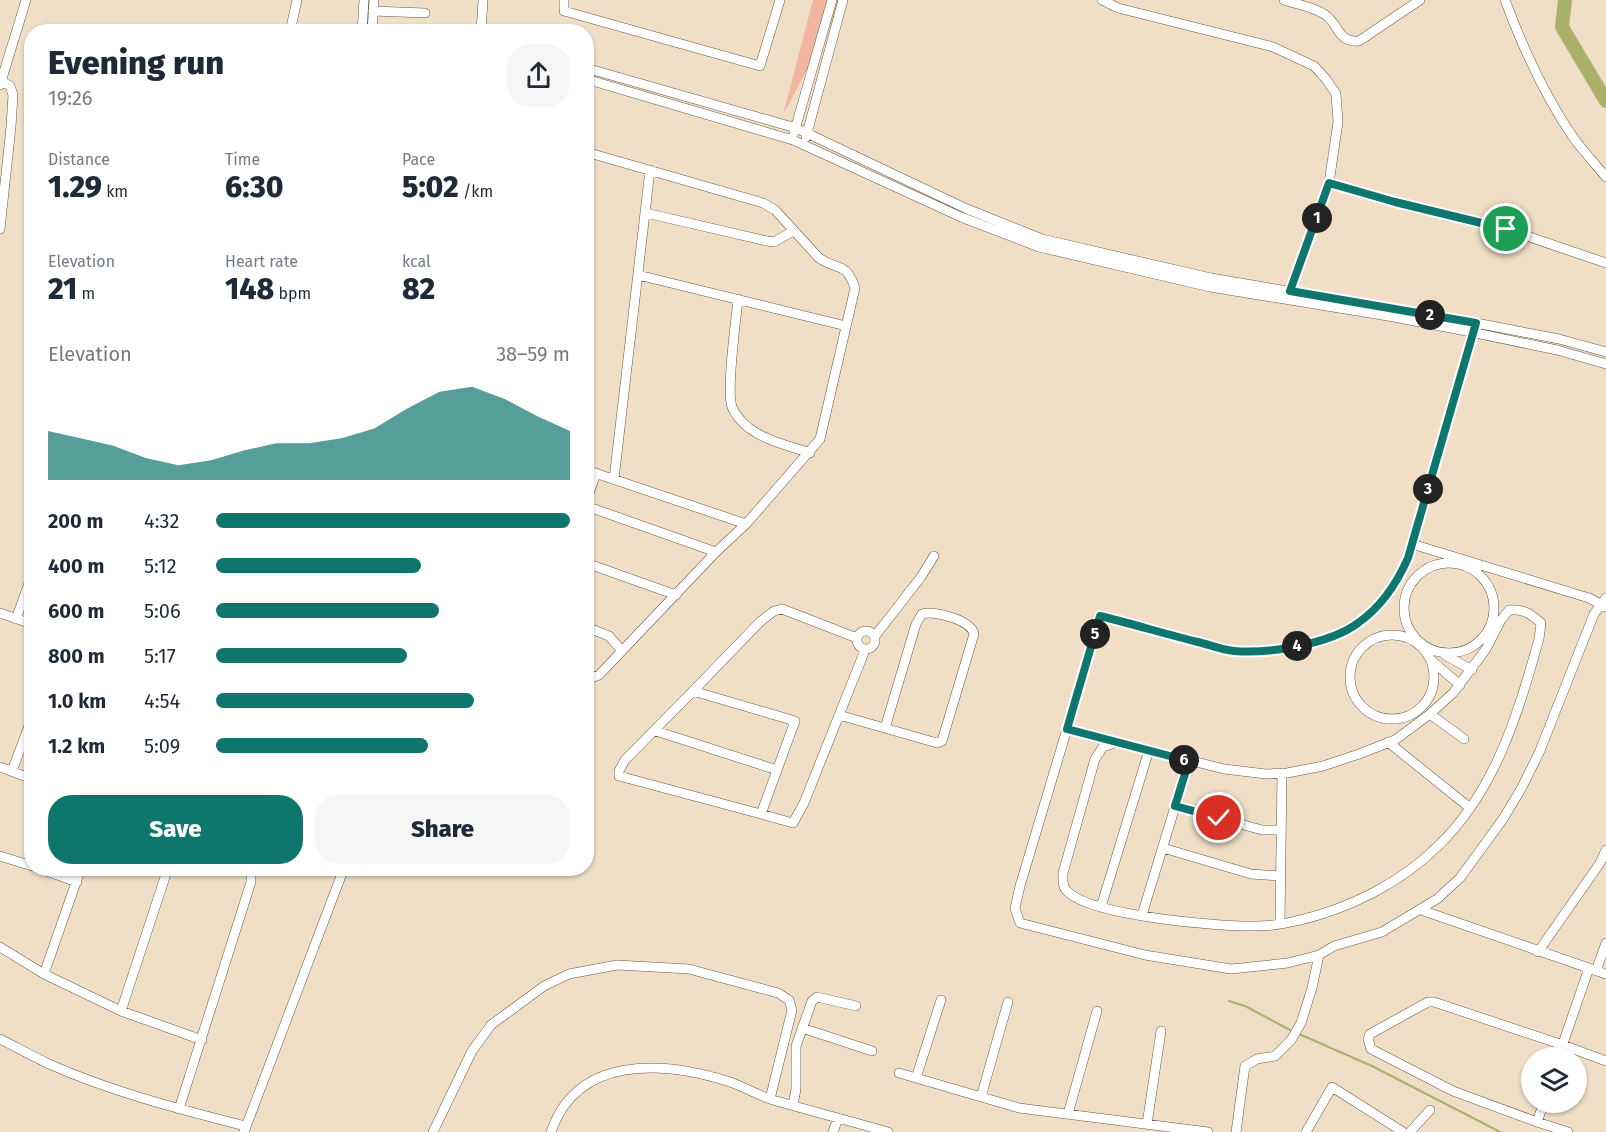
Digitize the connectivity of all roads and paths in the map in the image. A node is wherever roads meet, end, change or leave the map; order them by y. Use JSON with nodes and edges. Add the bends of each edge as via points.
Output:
{"nodes":[{"id":1,"x":26,"y":0,"type":"edge"},
{"id":2,"x":297,"y":0,"type":"edge"},
{"id":3,"x":364,"y":0,"type":"edge"},
{"id":4,"x":374,"y":0,"type":"edge"},
{"id":5,"x":483,"y":0,"type":"edge"},
{"id":6,"x":564,"y":0,"type":"edge"},
{"id":7,"x":780,"y":0,"type":"edge"},
{"id":8,"x":832,"y":0,"type":"edge"},
{"id":9,"x":843,"y":0,"type":"edge"},
{"id":10,"x":1102,"y":0,"type":"edge"},
{"id":11,"x":1284,"y":0,"type":"edge"},
{"id":12,"x":1420,"y":0,"type":"edge"},
{"id":13,"x":1505,"y":0,"type":"edge"},
{"id":14,"x":373,"y":11,"type":"junction"},
{"id":15,"x":425,"y":13,"type":"dead end"},
{"id":16,"x":292,"y":24,"type":"edge"},
{"id":17,"x":362,"y":24,"type":"edge"},
{"id":18,"x":372,"y":24,"type":"edge"},
{"id":19,"x":482,"y":24,"type":"edge"},
{"id":20,"x":594,"y":70,"type":"edge"},
{"id":21,"x":594,"y":81,"type":"edge"},
{"id":22,"x":1,"y":83,"type":"edge"},
{"id":23,"x":796,"y":128,"type":"junction"},
{"id":24,"x":807,"y":133,"type":"junction"},
{"id":25,"x":793,"y":140,"type":"junction"},
{"id":26,"x":804,"y":145,"type":"junction"},
{"id":27,"x":594,"y":154,"type":"edge"},
{"id":28,"x":650,"y":170,"type":"junction"},
{"id":29,"x":1606,"y":177,"type":"edge"},
{"id":30,"x":1329,"y":183,"type":"junction"},
{"id":31,"x":646,"y":213,"type":"junction"},
{"id":32,"x":0,"y":229,"type":"edge"},
{"id":33,"x":793,"y":231,"type":"junction"},
{"id":34,"x":1606,"y":263,"type":"edge"},
{"id":35,"x":638,"y":275,"type":"junction"},
{"id":36,"x":1288,"y":296,"type":"junction"},
{"id":37,"x":738,"y":299,"type":"junction"},
{"id":38,"x":846,"y":326,"type":"junction"},
{"id":39,"x":1475,"y":328,"type":"junction"},
{"id":40,"x":1606,"y":352,"type":"edge"},
{"id":41,"x":1606,"y":364,"type":"edge"},
{"id":42,"x":810,"y":453,"type":"junction"},
{"id":43,"x":594,"y":473,"type":"edge"},
{"id":44,"x":614,"y":479,"type":"junction"},
{"id":45,"x":594,"y":507,"type":"edge"},
{"id":46,"x":746,"y":524,"type":"junction"},
{"id":47,"x":1412,"y":544,"type":"junction"},
{"id":48,"x":716,"y":552,"type":"junction"},
{"id":49,"x":934,"y":556,"type":"dead end"},
{"id":50,"x":594,"y":566,"type":"edge"},
{"id":51,"x":675,"y":595,"type":"junction"},
{"id":52,"x":24,"y":597,"type":"edge"},
{"id":53,"x":1605,"y":604,"type":"edge"},
{"id":54,"x":0,"y":613,"type":"edge"},
{"id":55,"x":16,"y":619,"type":"junction"},
{"id":56,"x":24,"y":622,"type":"edge"},
{"id":57,"x":594,"y":630,"type":"edge"},
{"id":58,"x":875,"y":636,"type":"junction"},
{"id":59,"x":857,"y":638,"type":"junction"},
{"id":60,"x":1477,"y":644,"type":"junction"},
{"id":61,"x":865,"y":650,"type":"junction"},
{"id":62,"x":622,"y":651,"type":"junction"},
{"id":63,"x":1442,"y":653,"type":"junction"},
{"id":64,"x":1431,"y":660,"type":"junction"},
{"id":65,"x":1461,"y":662,"type":"junction"},
{"id":66,"x":1472,"y":670,"type":"junction"},
{"id":67,"x":1449,"y":675,"type":"junction"},
{"id":68,"x":594,"y":677,"type":"edge"},
{"id":69,"x":1460,"y":685,"type":"junction"},
{"id":70,"x":693,"y":691,"type":"junction"},
{"id":71,"x":1431,"y":694,"type":"junction"},
{"id":72,"x":1430,"y":714,"type":"junction"},
{"id":73,"x":839,"y":715,"type":"junction"},
{"id":74,"x":885,"y":728,"type":"junction"},
{"id":75,"x":1067,"y":729,"type":"junction"},
{"id":76,"x":656,"y":731,"type":"junction"},
{"id":77,"x":24,"y":739,"type":"edge"},
{"id":78,"x":1464,"y":739,"type":"dead end"},
{"id":79,"x":1117,"y":742,"type":"junction"},
{"id":80,"x":1388,"y":742,"type":"junction"},
{"id":81,"x":1149,"y":750,"type":"junction"},
{"id":82,"x":1189,"y":761,"type":"junction"},
{"id":83,"x":0,"y":766,"type":"edge"},
{"id":84,"x":777,"y":770,"type":"junction"},
{"id":85,"x":12,"y":771,"type":"junction"},
{"id":86,"x":1282,"y":773,"type":"junction"},
{"id":87,"x":24,"y":776,"type":"edge"},
{"id":88,"x":1175,"y":806,"type":"junction"},
{"id":89,"x":1470,"y":808,"type":"junction"},
{"id":90,"x":761,"y":814,"type":"junction"},
{"id":91,"x":1281,"y":830,"type":"junction"},
{"id":92,"x":1163,"y":848,"type":"junction"},
{"id":93,"x":1606,"y":850,"type":"edge"},
{"id":94,"x":0,"y":856,"type":"edge"},
{"id":95,"x":24,"y":864,"type":"edge"},
{"id":96,"x":1603,"y":864,"type":"edge"},
{"id":97,"x":60,"y":876,"type":"edge"},
{"id":98,"x":79,"y":876,"type":"edge"},
{"id":99,"x":165,"y":876,"type":"edge"},
{"id":100,"x":251,"y":876,"type":"edge"},
{"id":101,"x":341,"y":876,"type":"edge"},
{"id":102,"x":1280,"y":876,"type":"junction"},
{"id":103,"x":77,"y":882,"type":"junction"},
{"id":104,"x":1101,"y":907,"type":"junction"},
{"id":105,"x":1421,"y":910,"type":"junction"},
{"id":106,"x":1142,"y":915,"type":"junction"},
{"id":107,"x":1280,"y":923,"type":"junction"},
{"id":108,"x":1606,"y":943,"type":"edge"},
{"id":109,"x":0,"y":947,"type":"edge"},
{"id":110,"x":1538,"y":952,"type":"junction"},
{"id":111,"x":1319,"y":955,"type":"junction"},
{"id":112,"x":1597,"y":971,"type":"edge"},
{"id":113,"x":44,"y":975,"type":"junction"},
{"id":114,"x":940,"y":1000,"type":"dead end"},
{"id":115,"x":1008,"y":1002,"type":"dead end"},
{"id":116,"x":856,"y":1006,"type":"dead end"},
{"id":117,"x":121,"y":1011,"type":"junction"},
{"id":118,"x":1097,"y":1011,"type":"dead end"},
{"id":119,"x":802,"y":1028,"type":"junction"},
{"id":120,"x":1161,"y":1031,"type":"dead end"},
{"id":121,"x":0,"y":1039,"type":"edge"},
{"id":122,"x":202,"y":1041,"type":"junction"},
{"id":123,"x":1563,"y":1045,"type":"junction"},
{"id":124,"x":872,"y":1051,"type":"dead end"},
{"id":125,"x":1606,"y":1061,"type":"edge"},
{"id":126,"x":899,"y":1073,"type":"dead end"},
{"id":127,"x":916,"y":1078,"type":"junction"},
{"id":128,"x":981,"y":1097,"type":"junction"},
{"id":129,"x":770,"y":1099,"type":"junction"},
{"id":130,"x":792,"y":1105,"type":"junction"},
{"id":131,"x":179,"y":1109,"type":"junction"},
{"id":132,"x":1430,"y":1110,"type":"dead end"},
{"id":133,"x":1541,"y":1113,"type":"edge"},
{"id":134,"x":1068,"y":1114,"type":"junction"},
{"id":135,"x":838,"y":1118,"type":"junction"},
{"id":136,"x":1538,"y":1122,"type":"junction"},
{"id":137,"x":1147,"y":1124,"type":"junction"},
{"id":138,"x":244,"y":1129,"type":"edge"},
{"id":139,"x":433,"y":1132,"type":"edge"},
{"id":140,"x":551,"y":1132,"type":"edge"},
{"id":141,"x":833,"y":1132,"type":"edge"},
{"id":142,"x":888,"y":1132,"type":"edge"},
{"id":143,"x":1208,"y":1132,"type":"edge"},
{"id":144,"x":1236,"y":1132,"type":"edge"},
{"id":145,"x":1306,"y":1132,"type":"edge"},
{"id":146,"x":1403,"y":1132,"type":"edge"},
{"id":147,"x":1410,"y":1132,"type":"edge"},
{"id":148,"x":1568,"y":1132,"type":"edge"}],
"edges":[{"from":1,"to":22,"type":"street"},
{"from":2,"to":16,"type":"street"},
{"from":3,"to":17,"type":"street"},
{"from":4,"to":14,"type":"street"},
{"from":5,"to":19,"type":"street"},
{"from":6,"to":7,"type":"street","via":[[564,10],[760,66]]},
{"from":8,"to":23,"type":"street"},
{"from":9,"to":24,"type":"street"},
{"from":10,"to":30,"type":"street","via":[[1118,8],[1273,46],[1314,66],[1336,94],[1338,108]]},
{"from":11,"to":12,"type":"street","via":[[1326,15],[1345,40],[1352,42]]},
{"from":13,"to":29,"type":"street","via":[[1543,88],[1574,137]]},
{"from":14,"to":15,"type":"street"},
{"from":14,"to":18,"type":"street"},
{"from":20,"to":23,"type":"street"},
{"from":21,"to":25,"type":"street"},
{"from":22,"to":32,"type":"street","via":[[10,87],[13,95]]},
{"from":23,"to":24,"type":"street"},
{"from":23,"to":25,"type":"street"},
{"from":24,"to":26,"type":"street"},
{"from":24,"to":36,"type":"street","via":[[968,209],[1042,239]]},
{"from":25,"to":26,"type":"street"},
{"from":26,"to":36,"type":"street","via":[[1039,248],[1210,287]]},
{"from":27,"to":28,"type":"street"},
{"from":28,"to":31,"type":"street"},
{"from":28,"to":33,"type":"street","via":[[763,203],[775,210]]},
{"from":30,"to":34,"type":"street","via":[[1506,229]]},
{"from":30,"to":36,"type":"street"},
{"from":31,"to":33,"type":"street","via":[[774,242]]},
{"from":31,"to":35,"type":"street"},
{"from":33,"to":38,"type":"street","via":[[819,258],[843,267],[850,275],[855,288]]},
{"from":35,"to":37,"type":"street"},
{"from":35,"to":44,"type":"street"},
{"from":36,"to":39,"type":"street"},
{"from":37,"to":38,"type":"street"},
{"from":37,"to":42,"type":"street","via":[[731,406],[756,432]]},
{"from":38,"to":42,"type":"street","via":[[820,439]]},
{"from":39,"to":40,"type":"street","via":[[1560,339]]},
{"from":39,"to":41,"type":"street"},
{"from":39,"to":47,"type":"street"},
{"from":42,"to":46,"type":"street"},
{"from":43,"to":44,"type":"street"},
{"from":44,"to":46,"type":"street"},
{"from":45,"to":48,"type":"street"},
{"from":46,"to":48,"type":"street"},
{"from":47,"to":53,"type":"street"},
{"from":47,"to":75,"type":"street","via":[[1394,586],[1365,617],[1339,633],[1304,645],[1233,651],[1100,616]]},
{"from":48,"to":51,"type":"street"},
{"from":49,"to":58,"type":"street"},
{"from":50,"to":51,"type":"street"},
{"from":51,"to":62,"type":"street"},
{"from":52,"to":55,"type":"street"},
{"from":53,"to":105,"type":"street","via":[[1594,614],[1539,753],[1503,819],[1460,878]]},
{"from":54,"to":55,"type":"street"},
{"from":55,"to":56,"type":"street"},
{"from":57,"to":62,"type":"street","via":[[609,636]]},
{"from":58,"to":59,"type":"street","via":[[863,631]]},
{"from":58,"to":61,"type":"street","via":[[874,645]]},
{"from":59,"to":61,"type":"street","via":[[857,644]]},
{"from":59,"to":70,"type":"street","via":[[782,609],[774,611]]},
{"from":60,"to":63,"type":"street","via":[[1464,651]]},
{"from":60,"to":63,"type":"street","via":[[1493,619],[1491,590],[1471,568],[1442,563],[1416,577],[1404,604],[1411,633],[1428,648]]},
{"from":60,"to":65,"type":"street"},
{"from":61,"to":73,"type":"street"},
{"from":62,"to":68,"type":"street"},
{"from":63,"to":65,"type":"street"},
{"from":64,"to":67,"type":"street"},
{"from":64,"to":71,"type":"street"},
{"from":64,"to":71,"type":"street","via":[[1412,639],[1385,635],[1361,648],[1349,674],[1356,701],[1378,718],[1412,715]]},
{"from":65,"to":66,"type":"street"},
{"from":66,"to":69,"type":"street"},
{"from":66,"to":89,"type":"street","via":[[1509,610],[1531,614],[1540,623],[1539,639],[1508,740]]},
{"from":67,"to":69,"type":"street"},
{"from":67,"to":71,"type":"street"},
{"from":69,"to":72,"type":"street"},
{"from":70,"to":76,"type":"street"},
{"from":70,"to":84,"type":"street","via":[[795,721]]},
{"from":72,"to":78,"type":"street"},
{"from":72,"to":80,"type":"street"},
{"from":73,"to":74,"type":"street"},
{"from":73,"to":90,"type":"street","via":[[804,803],[792,823]]},
{"from":74,"to":74,"type":"street","via":[[922,614],[928,611],[967,622],[974,634],[942,741],[937,743]]},
{"from":75,"to":79,"type":"street"},
{"from":75,"to":111,"type":"street","via":[[1020,886],[1015,908],[1020,923],[1145,955],[1231,969]]},
{"from":76,"to":84,"type":"street"},
{"from":76,"to":90,"type":"street","via":[[625,760],[619,776]]},
{"from":77,"to":85,"type":"street"},
{"from":79,"to":81,"type":"street"},
{"from":79,"to":104,"type":"street","via":[[1103,747],[1095,759],[1063,873],[1068,893]]},
{"from":80,"to":86,"type":"street","via":[[1323,766]]},
{"from":80,"to":89,"type":"street"},
{"from":81,"to":82,"type":"street"},
{"from":81,"to":104,"type":"street"},
{"from":82,"to":86,"type":"street","via":[[1224,769]]},
{"from":82,"to":88,"type":"street"},
{"from":83,"to":85,"type":"street"},
{"from":84,"to":90,"type":"street"},
{"from":85,"to":87,"type":"street"},
{"from":86,"to":91,"type":"street"},
{"from":88,"to":91,"type":"street","via":[[1262,831]]},
{"from":88,"to":92,"type":"street"},
{"from":89,"to":107,"type":"street","via":[[1440,845],[1378,890],[1347,906]]},
{"from":91,"to":102,"type":"street"},
{"from":92,"to":102,"type":"street","via":[[1251,874]]},
{"from":92,"to":106,"type":"street"},
{"from":93,"to":96,"type":"street"},
{"from":94,"to":95,"type":"street"},
{"from":96,"to":110,"type":"street"},
{"from":97,"to":103,"type":"street"},
{"from":98,"to":103,"type":"street"},
{"from":99,"to":117,"type":"street"},
{"from":100,"to":122,"type":"street"},
{"from":101,"to":138,"type":"street"},
{"from":102,"to":107,"type":"street"},
{"from":103,"to":113,"type":"street"},
{"from":104,"to":106,"type":"street"},
{"from":105,"to":110,"type":"street"},
{"from":105,"to":111,"type":"street","via":[[1382,932],[1334,946]]},
{"from":106,"to":107,"type":"street","via":[[1257,926]]},
{"from":108,"to":112,"type":"street"},
{"from":109,"to":113,"type":"street"},
{"from":110,"to":112,"type":"street"},
{"from":111,"to":144,"type":"street","via":[[1296,1032],[1275,1056],[1245,1066]]},
{"from":112,"to":123,"type":"street"},
{"from":113,"to":117,"type":"street"},
{"from":114,"to":127,"type":"street"},
{"from":115,"to":128,"type":"street"},
{"from":116,"to":119,"type":"street","via":[[814,998]]},
{"from":117,"to":122,"type":"street"},
{"from":118,"to":134,"type":"street"},
{"from":119,"to":124,"type":"street"},
{"from":119,"to":130,"type":"street","via":[[796,1046]]},
{"from":120,"to":137,"type":"street"},
{"from":121,"to":131,"type":"street","via":[[100,1084]]},
{"from":122,"to":131,"type":"street"},
{"from":123,"to":125,"type":"street"},
{"from":123,"to":136,"type":"street","via":[[1434,1002],[1370,1034],[1368,1039],[1371,1049],[1435,1083]]},
{"from":126,"to":127,"type":"street"},
{"from":127,"to":128,"type":"street"},
{"from":128,"to":134,"type":"street","via":[[1019,1108]]},
{"from":129,"to":130,"type":"street"},
{"from":129,"to":139,"type":"street","via":[[792,1010],[789,1000],[778,993],[689,969],[617,965],[569,974],[544,986],[491,1025],[472,1051]]},
{"from":129,"to":140,"type":"street","via":[[728,1081],[696,1074],[654,1068],[622,1070],[585,1086],[561,1110]]},
{"from":130,"to":135,"type":"street"},
{"from":131,"to":138,"type":"street"},
{"from":132,"to":147,"type":"street"},
{"from":133,"to":136,"type":"street"},
{"from":134,"to":137,"type":"street"},
{"from":135,"to":141,"type":"street"},
{"from":135,"to":142,"type":"street"},
{"from":136,"to":148,"type":"street"},
{"from":137,"to":143,"type":"street"},
{"from":145,"to":146,"type":"street","via":[[1332,1087]]}]}
